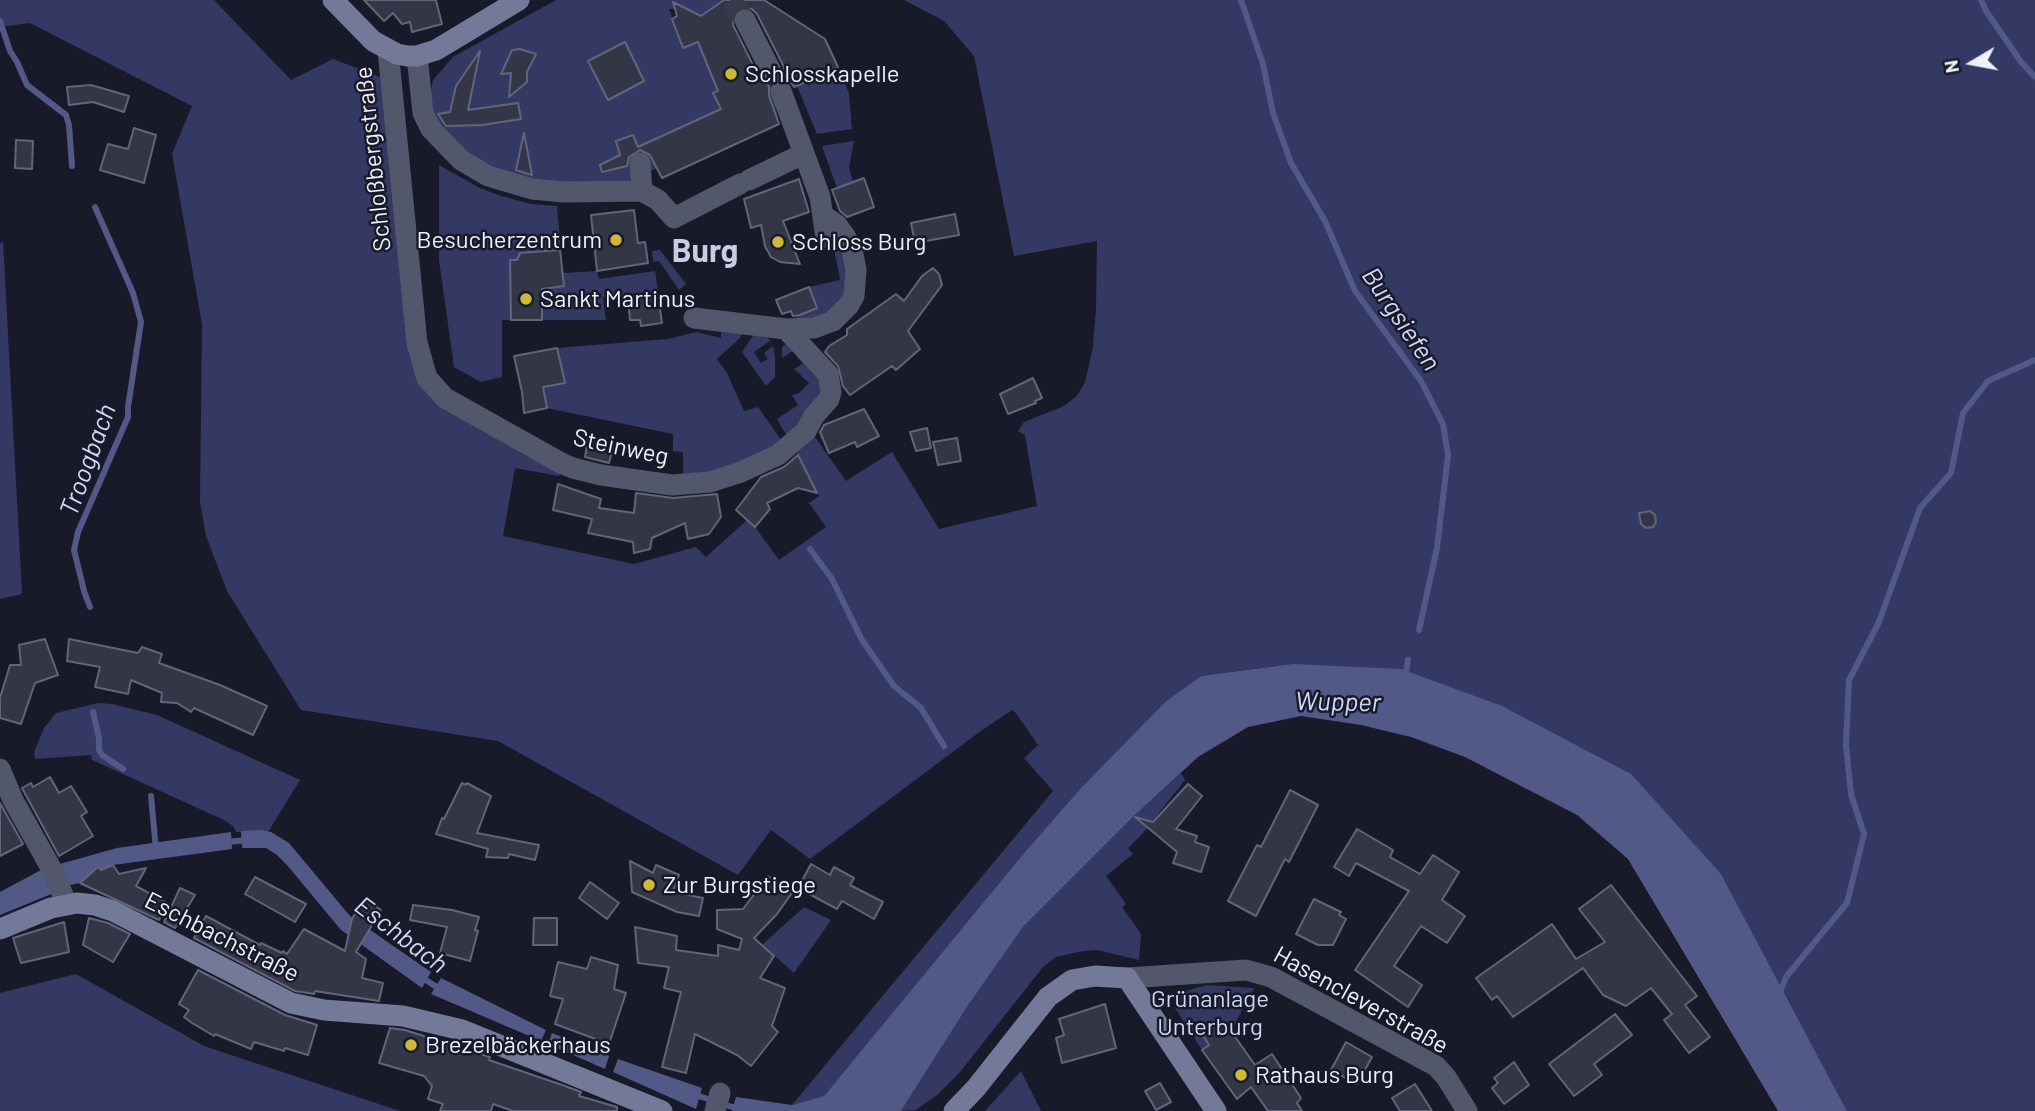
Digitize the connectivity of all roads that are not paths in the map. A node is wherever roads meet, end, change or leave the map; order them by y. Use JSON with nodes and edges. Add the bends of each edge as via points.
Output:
{"nodes":[{"id":1,"x":333,"y":0,"type":"edge"},
{"id":2,"x":519,"y":0,"type":"edge"},
{"id":3,"x":745,"y":20,"type":"tunnel mouth"},
{"id":4,"x":388,"y":50,"type":"junction"},
{"id":5,"x":417,"y":55,"type":"junction"},
{"id":6,"x":803,"y":154,"type":"junction"},
{"id":7,"x":640,"y":163,"type":"dead end"},
{"id":8,"x":642,"y":191,"type":"junction"},
{"id":9,"x":824,"y":216,"type":"junction"},
{"id":10,"x":826,"y":238,"type":"dead end"},
{"id":11,"x":409,"y":262,"type":"joint"},
{"id":12,"x":694,"y":318,"type":"dead end"},
{"id":13,"x":786,"y":329,"type":"junction"},
{"id":14,"x":0,"y":769,"type":"edge"},
{"id":15,"x":64,"y":897,"type":"junction"},
{"id":16,"x":0,"y":929,"type":"edge"},
{"id":17,"x":1127,"y":978,"type":"junction"},
{"id":18,"x":662,"y":1111,"type":"edge"},
{"id":19,"x":954,"y":1111,"type":"edge"},
{"id":20,"x":1216,"y":1111,"type":"edge"},
{"id":21,"x":1466,"y":1111,"type":"edge"}],
"edges":[{"from":1,"to":4,"type":"main road"},
{"from":2,"to":5,"type":"main road","via":[[446,45]]},
{"from":3,"to":6,"type":"street","via":[[776,82]]},
{"from":4,"to":5,"type":"main road"},
{"from":4,"to":11,"type":"street","name":"Schloßbergstraße"},
{"from":5,"to":8,"type":"street","via":[[423,113],[431,130],[475,169],[532,189]]},
{"from":6,"to":8,"type":"street","via":[[674,218]]},
{"from":6,"to":9,"type":"street"},
{"from":7,"to":8,"type":"street"},
{"from":9,"to":10,"type":"street"},
{"from":9,"to":13,"type":"street","via":[[837,225],[852,249],[854,296],[841,314],[823,326]]},
{"from":11,"to":13,"type":"street","name":"Steinweg","via":[[421,362],[427,378],[445,398],[563,464],[601,475],[698,484],[741,472],[790,446],[806,431],[831,392],[828,374]]},
{"from":12,"to":13,"type":"street"},
{"from":14,"to":15,"type":"street"},
{"from":15,"to":16,"type":"main road","name":"Eschbachstraße"},
{"from":15,"to":18,"type":"main road","name":"Eschbachstraße","via":[[113,911],[291,1003],[403,1016],[463,1030]]},
{"from":17,"to":19,"type":"main road","via":[[1078,978],[1056,990]]},
{"from":17,"to":20,"type":"main road"},
{"from":17,"to":21,"type":"street","name":"Hasencleverstraße","via":[[1246,970],[1264,974],[1436,1066]]}]}
